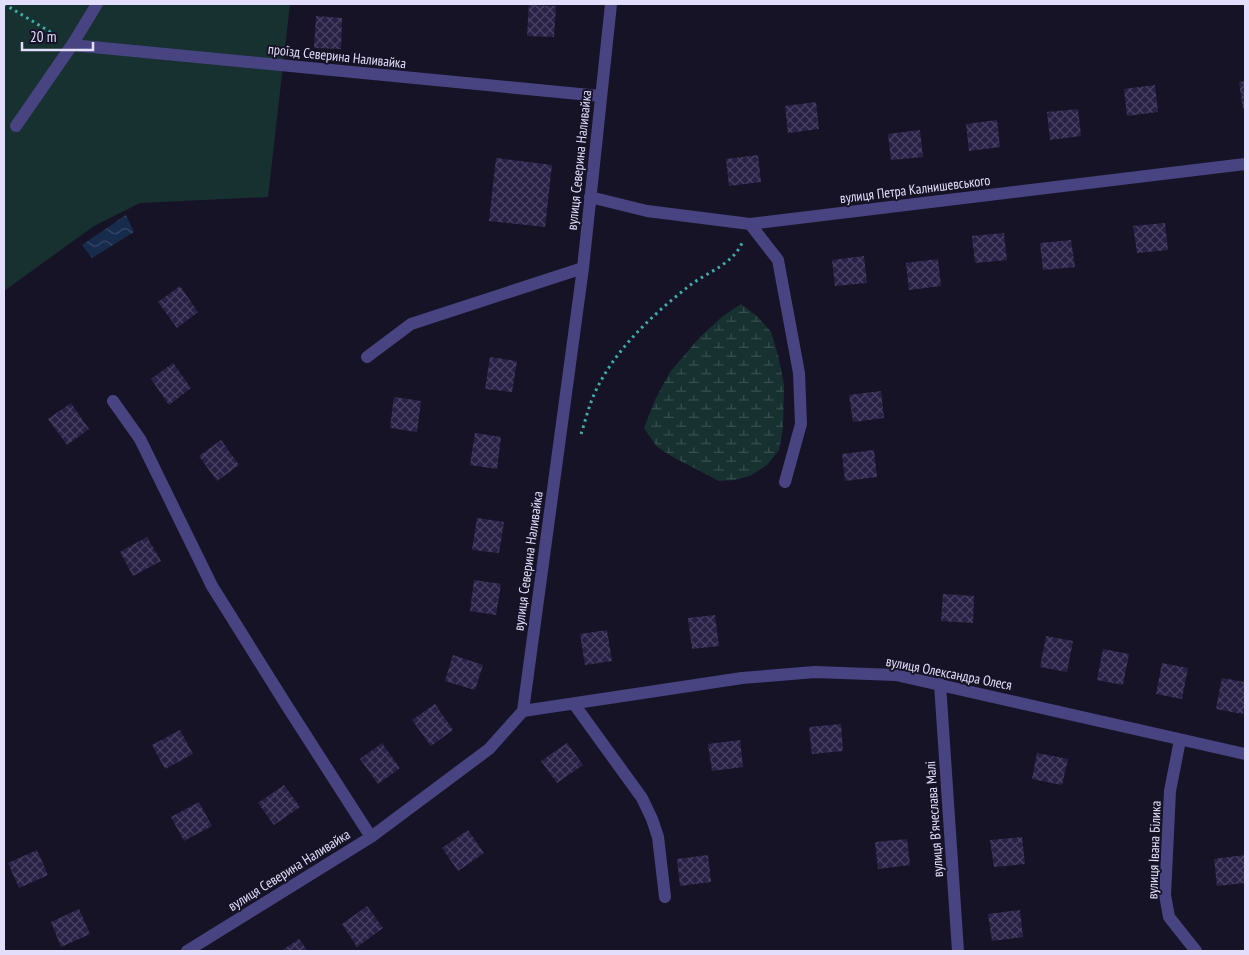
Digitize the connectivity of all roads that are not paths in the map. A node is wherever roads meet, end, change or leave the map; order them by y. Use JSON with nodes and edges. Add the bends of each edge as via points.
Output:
{"nodes":[{"id":1,"x":97,"y":4,"type":"edge"},
{"id":2,"x":611,"y":4,"type":"edge"},
{"id":3,"x":72,"y":45,"type":"junction"},
{"id":4,"x":600,"y":96,"type":"junction"},
{"id":5,"x":16,"y":126,"type":"dead end"},
{"id":6,"x":1245,"y":164,"type":"edge"},
{"id":7,"x":590,"y":197,"type":"junction"},
{"id":8,"x":750,"y":224,"type":"junction"},
{"id":9,"x":583,"y":268,"type":"junction"},
{"id":10,"x":367,"y":357,"type":"dead end"},
{"id":11,"x":113,"y":401,"type":"dead end"},
{"id":12,"x":785,"y":482,"type":"dead end"},
{"id":13,"x":940,"y":684,"type":"junction"},
{"id":14,"x":574,"y":704,"type":"junction"},
{"id":15,"x":523,"y":712,"type":"junction"},
{"id":16,"x":1180,"y":740,"type":"junction"},
{"id":17,"x":1245,"y":754,"type":"edge"},
{"id":18,"x":371,"y":837,"type":"junction"},
{"id":19,"x":665,"y":897,"type":"dead end"},
{"id":20,"x":187,"y":951,"type":"edge"},
{"id":21,"x":958,"y":951,"type":"edge"},
{"id":22,"x":1196,"y":951,"type":"edge"}],
"edges":[{"from":1,"to":3,"type":"street"},
{"from":2,"to":4,"type":"street","name":"вулиця Северина Наливайка"},
{"from":3,"to":4,"type":"street","name":"проїзд Северина Наливайка"},
{"from":3,"to":5,"type":"street"},
{"from":4,"to":7,"type":"street","name":"вулиця Северина Наливайка"},
{"from":6,"to":8,"type":"street","name":"вулиця Петра Калнишевського"},
{"from":7,"to":8,"type":"street","name":"вулиця Петра Калнишевського","via":[[647,211]]},
{"from":7,"to":9,"type":"street","name":"вулиця Северина Наливайка"},
{"from":8,"to":12,"type":"street","via":[[778,260],[799,373],[801,424]]},
{"from":9,"to":10,"type":"street","via":[[411,324]]},
{"from":9,"to":15,"type":"street","name":"вулиця Северина Наливайка"},
{"from":11,"to":18,"type":"street","via":[[140,438],[212,586]]},
{"from":13,"to":14,"type":"street","name":"вулиця Олександра Олеся","via":[[896,675],[815,672],[742,678]]},
{"from":13,"to":16,"type":"street","name":"вулиця Олександра Олеся"},
{"from":13,"to":21,"type":"street","name":"вулиця Вʼячеслава Малі"},
{"from":14,"to":15,"type":"street","name":"вулиця Олександра Олеся"},
{"from":14,"to":19,"type":"street","via":[[642,798],[658,837]]},
{"from":15,"to":18,"type":"street","name":"вулиця Северина Наливайка","via":[[489,749]]},
{"from":16,"to":17,"type":"street","name":"вулиця Олександра Олеся"},
{"from":16,"to":22,"type":"street","name":"вулиця Івана Білика","via":[[1170,791],[1165,895],[1169,917]]},
{"from":18,"to":20,"type":"street","name":"вулиця Северина Наливайка"}]}
